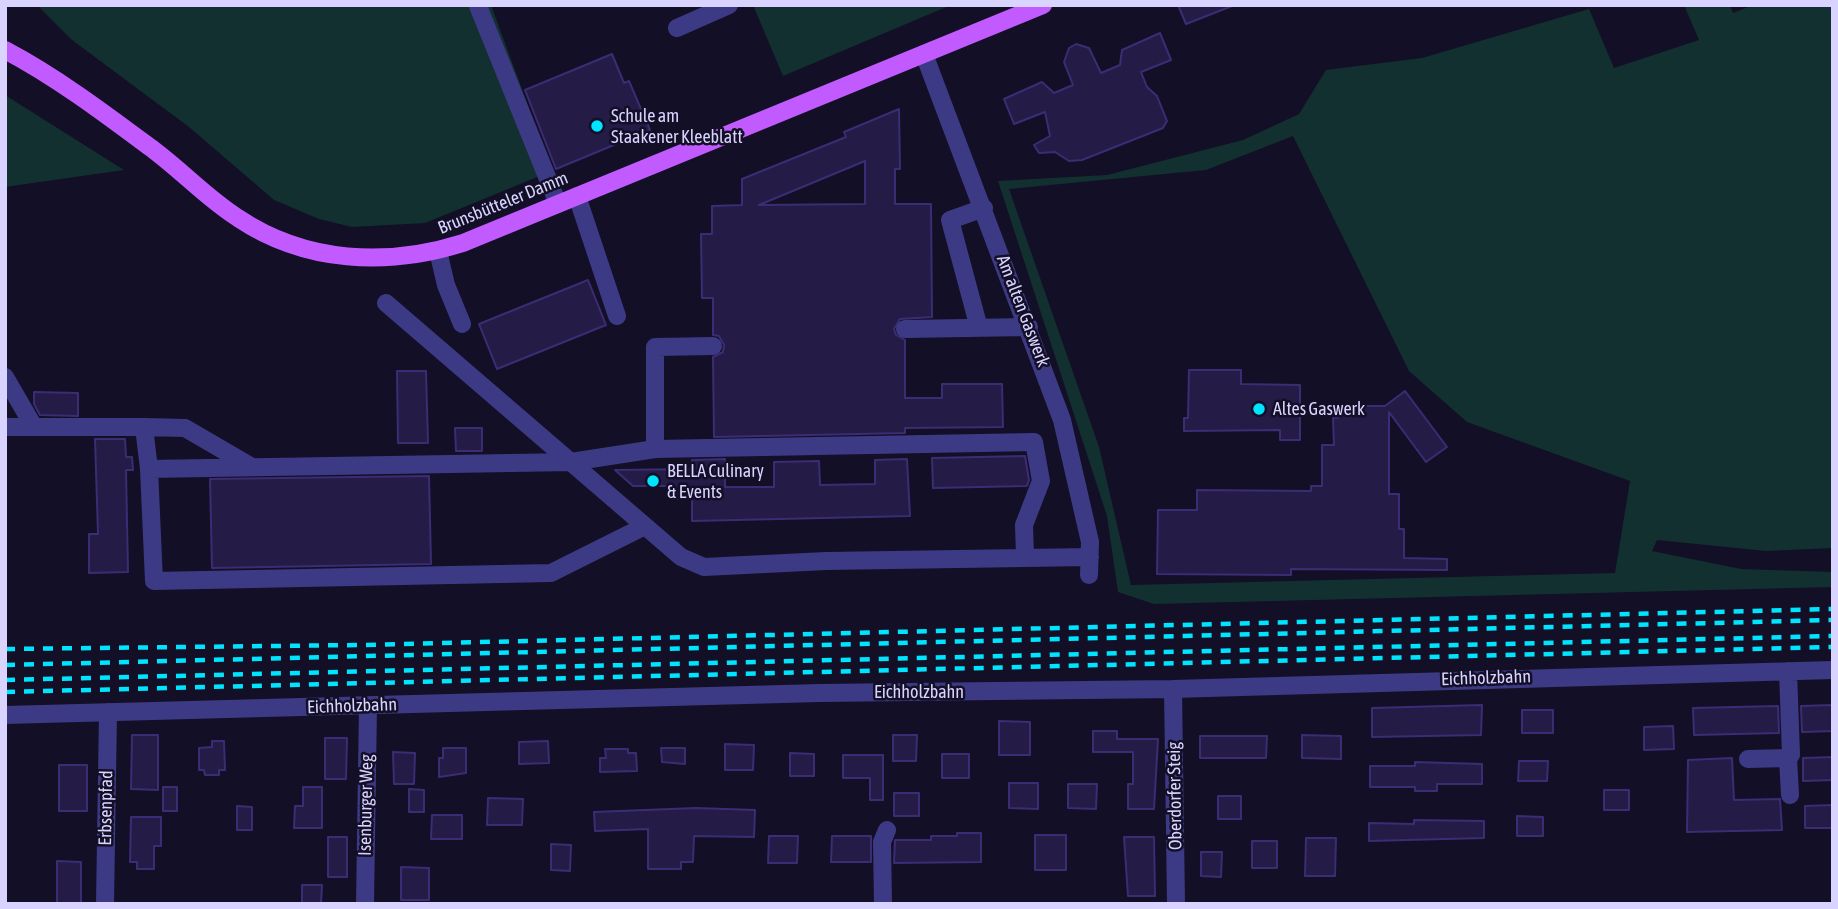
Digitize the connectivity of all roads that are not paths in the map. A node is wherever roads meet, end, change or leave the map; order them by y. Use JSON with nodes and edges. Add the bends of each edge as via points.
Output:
{"nodes":[{"id":1,"x":729,"y":5,"type":"edge"},
{"id":2,"x":1043,"y":5,"type":"edge"},
{"id":3,"x":478,"y":6,"type":"edge"},
{"id":4,"x":677,"y":28,"type":"dead end"},
{"id":5,"x":5,"y":50,"type":"edge"},
{"id":6,"x":924,"y":54,"type":"junction"},
{"id":7,"x":577,"y":196,"type":"junction"},
{"id":8,"x":558,"y":204,"type":"junction"},
{"id":9,"x":984,"y":208,"type":"junction"},
{"id":10,"x":438,"y":251,"type":"junction"},
{"id":11,"x":386,"y":303,"type":"dead end"},
{"id":12,"x":617,"y":316,"type":"dead end"},
{"id":13,"x":462,"y":324,"type":"dead end"},
{"id":14,"x":1029,"y":327,"type":"junction"},
{"id":15,"x":979,"y":328,"type":"junction"},
{"id":16,"x":905,"y":329,"type":"dead end"},
{"id":17,"x":713,"y":346,"type":"dead end"},
{"id":18,"x":5,"y":377,"type":"edge"},
{"id":19,"x":5,"y":427,"type":"edge"},
{"id":20,"x":34,"y":427,"type":"junction"},
{"id":21,"x":144,"y":427,"type":"junction"},
{"id":22,"x":655,"y":449,"type":"junction"},
{"id":23,"x":571,"y":462,"type":"junction"},
{"id":24,"x":252,"y":467,"type":"junction"},
{"id":25,"x":149,"y":469,"type":"junction"},
{"id":26,"x":645,"y":526,"type":"junction"},
{"id":27,"x":1025,"y":556,"type":"junction"},
{"id":28,"x":1833,"y":670,"type":"edge"},
{"id":29,"x":1788,"y":671,"type":"junction"},
{"id":30,"x":1173,"y":689,"type":"junction"},
{"id":31,"x":368,"y":706,"type":"junction"},
{"id":32,"x":108,"y":712,"type":"junction"},
{"id":33,"x":5,"y":715,"type":"edge"},
{"id":34,"x":1788,"y":758,"type":"junction"},
{"id":35,"x":1748,"y":759,"type":"dead end"},
{"id":36,"x":1790,"y":795,"type":"dead end"},
{"id":37,"x":887,"y":830,"type":"dead end"},
{"id":38,"x":105,"y":904,"type":"edge"},
{"id":39,"x":365,"y":904,"type":"edge"},
{"id":40,"x":883,"y":904,"type":"edge"},
{"id":41,"x":1176,"y":904,"type":"edge"}],
"edges":[{"from":1,"to":4,"type":"street"},
{"from":2,"to":6,"type":"main road","name":"Brunsbütteler Damm"},
{"from":3,"to":8,"type":"street"},
{"from":5,"to":10,"type":"main road","name":"Brunsbütteler Damm","via":[[134,136],[218,204],[267,235],[298,247],[362,258]]},
{"from":6,"to":7,"type":"main road","name":"Brunsbütteler Damm"},
{"from":6,"to":9,"type":"street","name":"Am alten Gaswerk"},
{"from":7,"to":8,"type":"main road","name":"Brunsbütteler Damm"},
{"from":7,"to":12,"type":"street"},
{"from":8,"to":10,"type":"main road","name":"Brunsbütteler Damm"},
{"from":9,"to":14,"type":"street","name":"Am alten Gaswerk"},
{"from":9,"to":15,"type":"street","via":[[950,220]]},
{"from":10,"to":13,"type":"street"},
{"from":11,"to":23,"type":"street"},
{"from":14,"to":15,"type":"street"},
{"from":14,"to":27,"type":"street","name":"Am alten Gaswerk","via":[[1062,420],[1080,495],[1090,566]]},
{"from":15,"to":16,"type":"street"},
{"from":17,"to":22,"type":"street","via":[[654,347]]},
{"from":18,"to":20,"type":"street"},
{"from":19,"to":20,"type":"street"},
{"from":20,"to":21,"type":"street"},
{"from":21,"to":24,"type":"street","via":[[185,428]]},
{"from":21,"to":25,"type":"street"},
{"from":22,"to":23,"type":"street"},
{"from":22,"to":27,"type":"street","via":[[1034,442],[1041,481],[1024,525]]},
{"from":23,"to":24,"type":"street"},
{"from":23,"to":26,"type":"street"},
{"from":24,"to":25,"type":"street"},
{"from":25,"to":26,"type":"street","via":[[154,581],[551,573]]},
{"from":26,"to":27,"type":"street","via":[[681,557],[704,566]]},
{"from":28,"to":29,"type":"street","name":"Eichholzbahn"},
{"from":29,"to":30,"type":"street","name":"Eichholzbahn"},
{"from":29,"to":34,"type":"street"},
{"from":30,"to":31,"type":"street","name":"Eichholzbahn"},
{"from":30,"to":41,"type":"street","name":"Oberdorfer Steig"},
{"from":31,"to":32,"type":"street","name":"Eichholzbahn"},
{"from":31,"to":39,"type":"street","name":"Isenburger Weg"},
{"from":32,"to":33,"type":"street","name":"Eichholzbahn"},
{"from":32,"to":38,"type":"street","name":"Erbsenpfad"},
{"from":34,"to":35,"type":"street"},
{"from":34,"to":36,"type":"street"},
{"from":37,"to":40,"type":"street","via":[[882,842]]}]}
